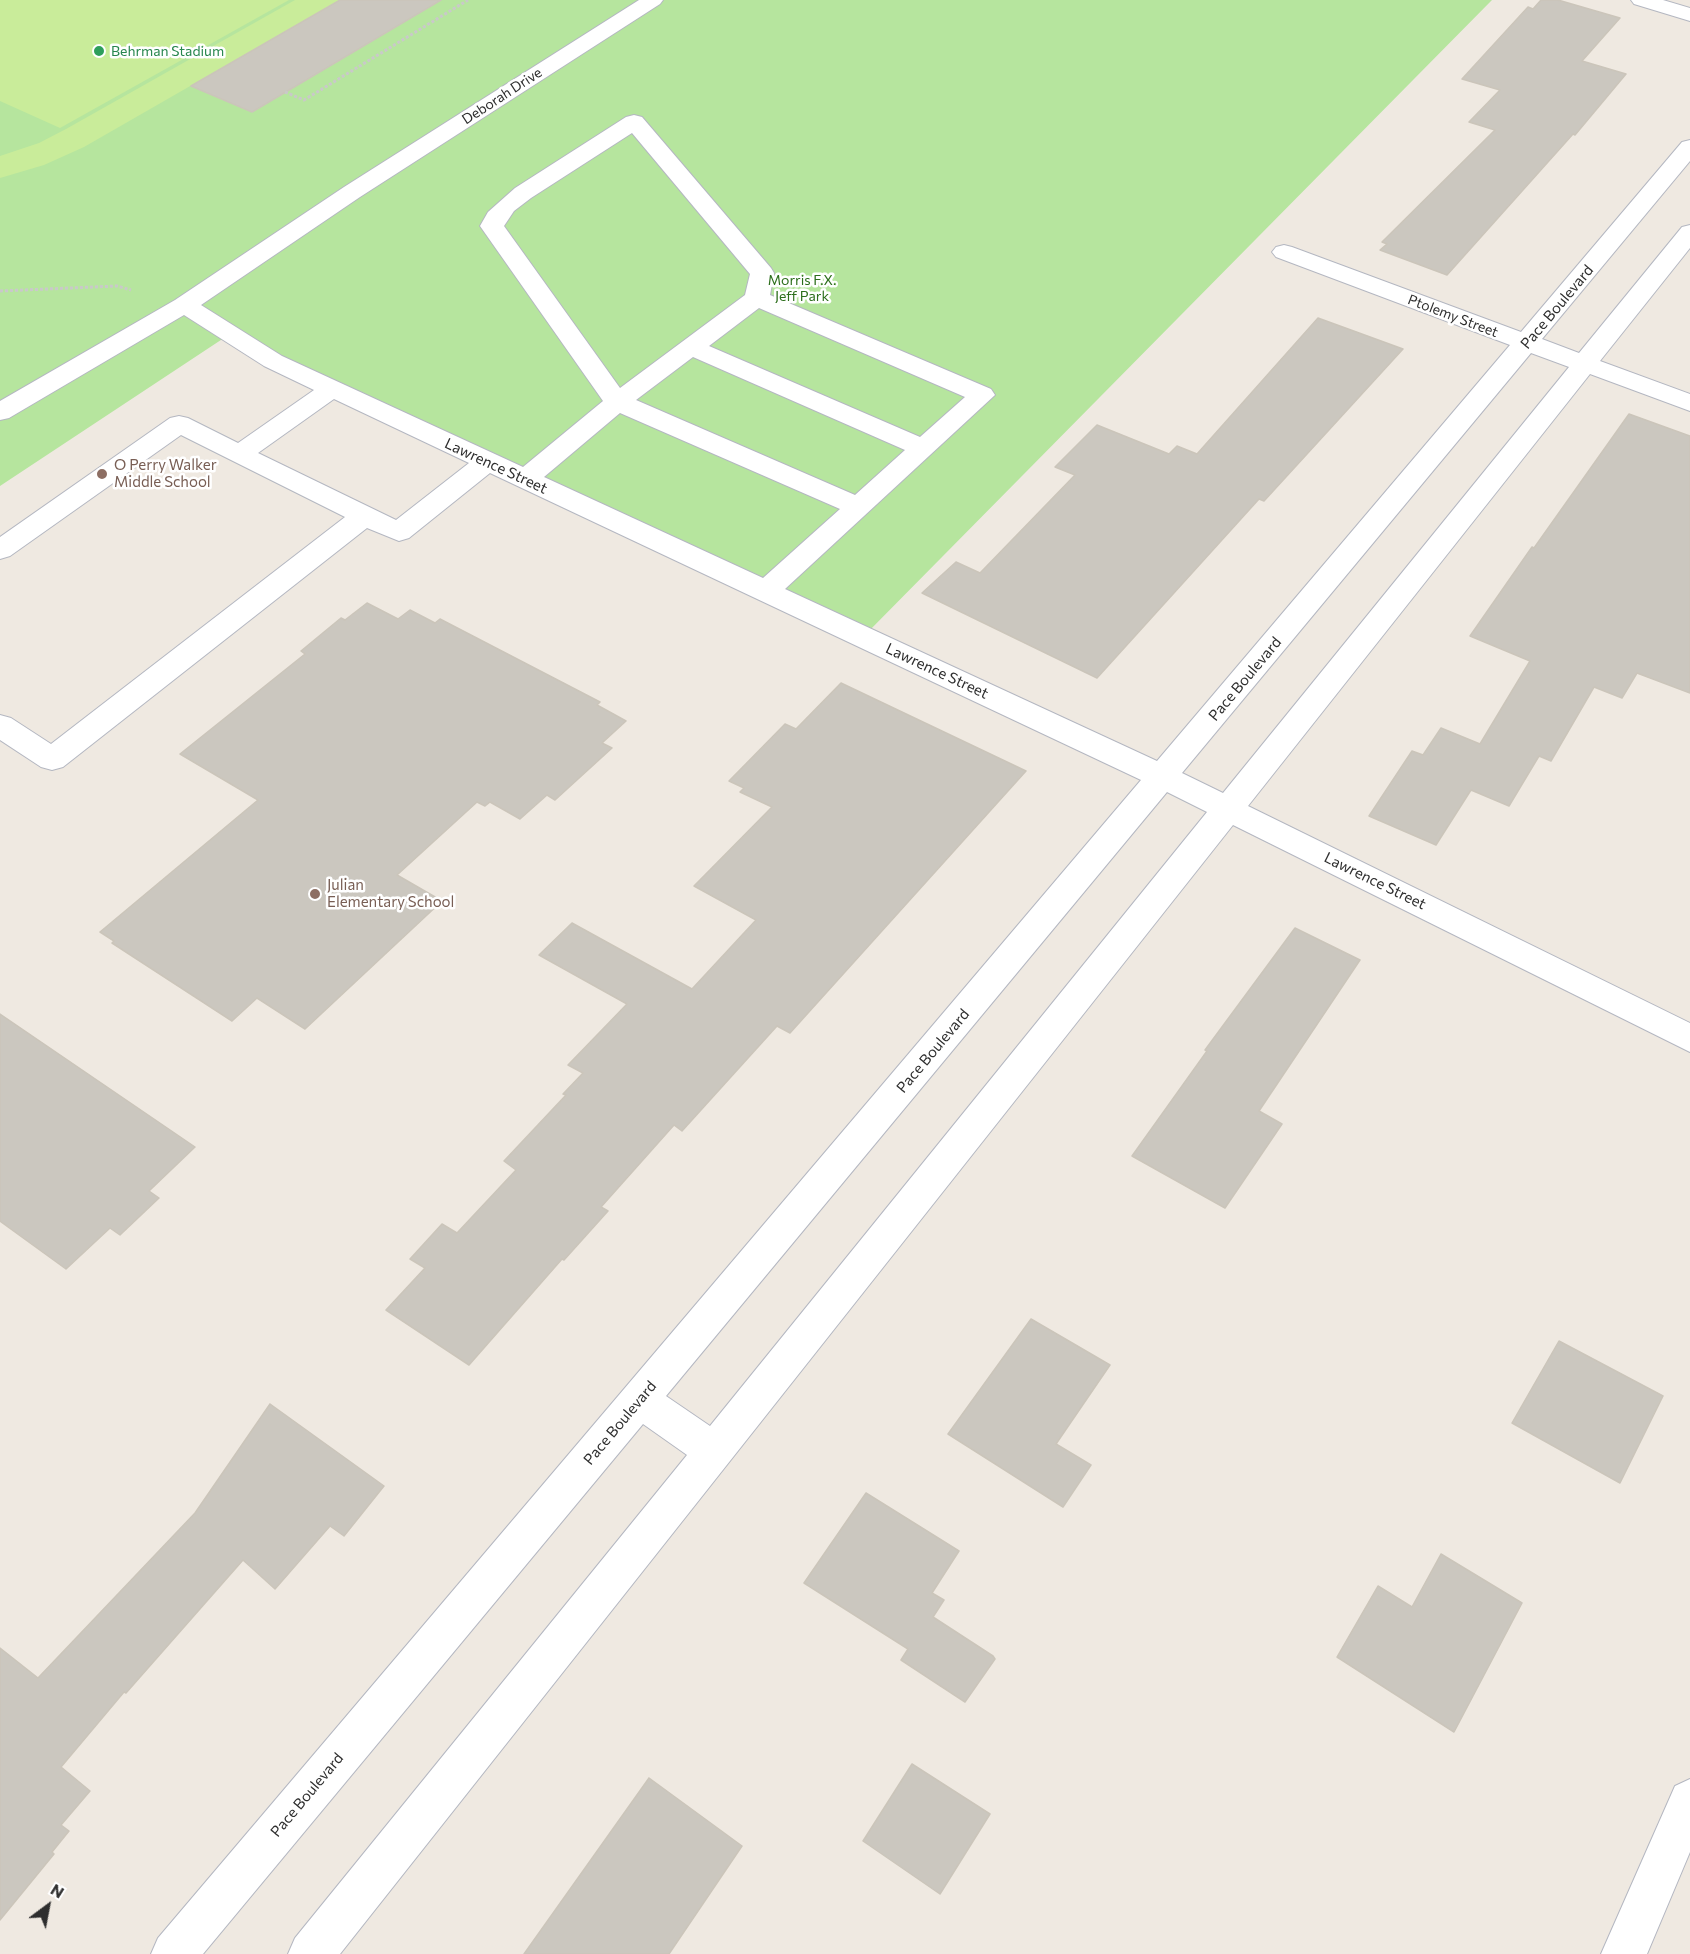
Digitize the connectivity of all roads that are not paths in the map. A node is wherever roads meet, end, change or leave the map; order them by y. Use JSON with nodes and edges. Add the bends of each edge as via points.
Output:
{"nodes":[{"id":1,"x":652,"y":0,"type":"edge"},
{"id":2,"x":1641,"y":0,"type":"edge"},
{"id":3,"x":1690,"y":15,"type":"edge"},
{"id":4,"x":1690,"y":147,"type":"edge"},
{"id":5,"x":1690,"y":232,"type":"edge"},
{"id":6,"x":1284,"y":252,"type":"dead end"},
{"id":7,"x":758,"y":298,"type":"junction"},
{"id":8,"x":184,"y":305,"type":"junction"},
{"id":9,"x":1526,"y":344,"type":"junction"},
{"id":10,"x":690,"y":347,"type":"junction"},
{"id":11,"x":1584,"y":365,"type":"junction"},
{"id":12,"x":332,"y":389,"type":"junction"},
{"id":13,"x":617,"y":402,"type":"junction"},
{"id":14,"x":1690,"y":403,"type":"edge"},
{"id":15,"x":0,"y":412,"type":"edge"},
{"id":16,"x":923,"y":448,"type":"junction"},
{"id":17,"x":239,"y":454,"type":"junction"},
{"id":18,"x":487,"y":462,"type":"junction"},
{"id":19,"x":526,"y":479,"type":"junction"},
{"id":20,"x":859,"y":507,"type":"junction"},
{"id":21,"x":364,"y":516,"type":"junction"},
{"id":22,"x":0,"y":550,"type":"edge"},
{"id":23,"x":766,"y":591,"type":"junction"},
{"id":24,"x":0,"y":726,"type":"edge"},
{"id":25,"x":1163,"y":777,"type":"junction"},
{"id":26,"x":1229,"y":809,"type":"junction"},
{"id":27,"x":1690,"y":1038,"type":"edge"},
{"id":28,"x":639,"y":1400,"type":"junction"},
{"id":29,"x":714,"y":1451,"type":"junction"},
{"id":30,"x":1690,"y":1801,"type":"edge"},
{"id":31,"x":174,"y":1954,"type":"edge"},
{"id":32,"x":311,"y":1954,"type":"edge"},
{"id":33,"x":1624,"y":1954,"type":"edge"}],
"edges":[{"from":1,"to":8,"type":"street","name":"Deborah Drive"},
{"from":2,"to":3,"type":"street"},
{"from":4,"to":9,"type":"street","name":"Pace Boulevard"},
{"from":5,"to":11,"type":"street"},
{"from":6,"to":9,"type":"street","name":"Ptolemy Street"},
{"from":7,"to":10,"type":"street"},
{"from":7,"to":13,"type":"street","via":[[762,273],[634,122],[523,193],[506,206],[492,226]]},
{"from":7,"to":16,"type":"street","via":[[982,394]]},
{"from":8,"to":12,"type":"street","name":"Lawrence Street","via":[[273,361]]},
{"from":8,"to":15,"type":"street"},
{"from":9,"to":11,"type":"street","name":"Ptolemy Street"},
{"from":9,"to":25,"type":"street","name":"Pace Boulevard"},
{"from":10,"to":13,"type":"street"},
{"from":10,"to":16,"type":"street"},
{"from":11,"to":14,"type":"street","name":"Ptolemy Street"},
{"from":11,"to":26,"type":"street"},
{"from":12,"to":17,"type":"street"},
{"from":12,"to":18,"type":"street","name":"Lawrence Street"},
{"from":13,"to":19,"type":"street"},
{"from":13,"to":20,"type":"street"},
{"from":16,"to":20,"type":"street"},
{"from":17,"to":21,"type":"street"},
{"from":17,"to":22,"type":"street","via":[[179,424]]},
{"from":18,"to":19,"type":"street","name":"Lawrence Street"},
{"from":18,"to":21,"type":"street","via":[[399,532]]},
{"from":19,"to":23,"type":"street","name":"Lawrence Street"},
{"from":20,"to":23,"type":"street"},
{"from":21,"to":24,"type":"street","via":[[52,759]]},
{"from":23,"to":25,"type":"street","name":"Lawrence Street"},
{"from":25,"to":26,"type":"street","name":"Lawrence Street"},
{"from":25,"to":28,"type":"street","name":"Pace Boulevard"},
{"from":26,"to":27,"type":"street","name":"Lawrence Street"},
{"from":26,"to":29,"type":"street"},
{"from":28,"to":29,"type":"street"},
{"from":28,"to":31,"type":"street","name":"Pace Boulevard"},
{"from":29,"to":32,"type":"street"},
{"from":30,"to":33,"type":"street"}]}
